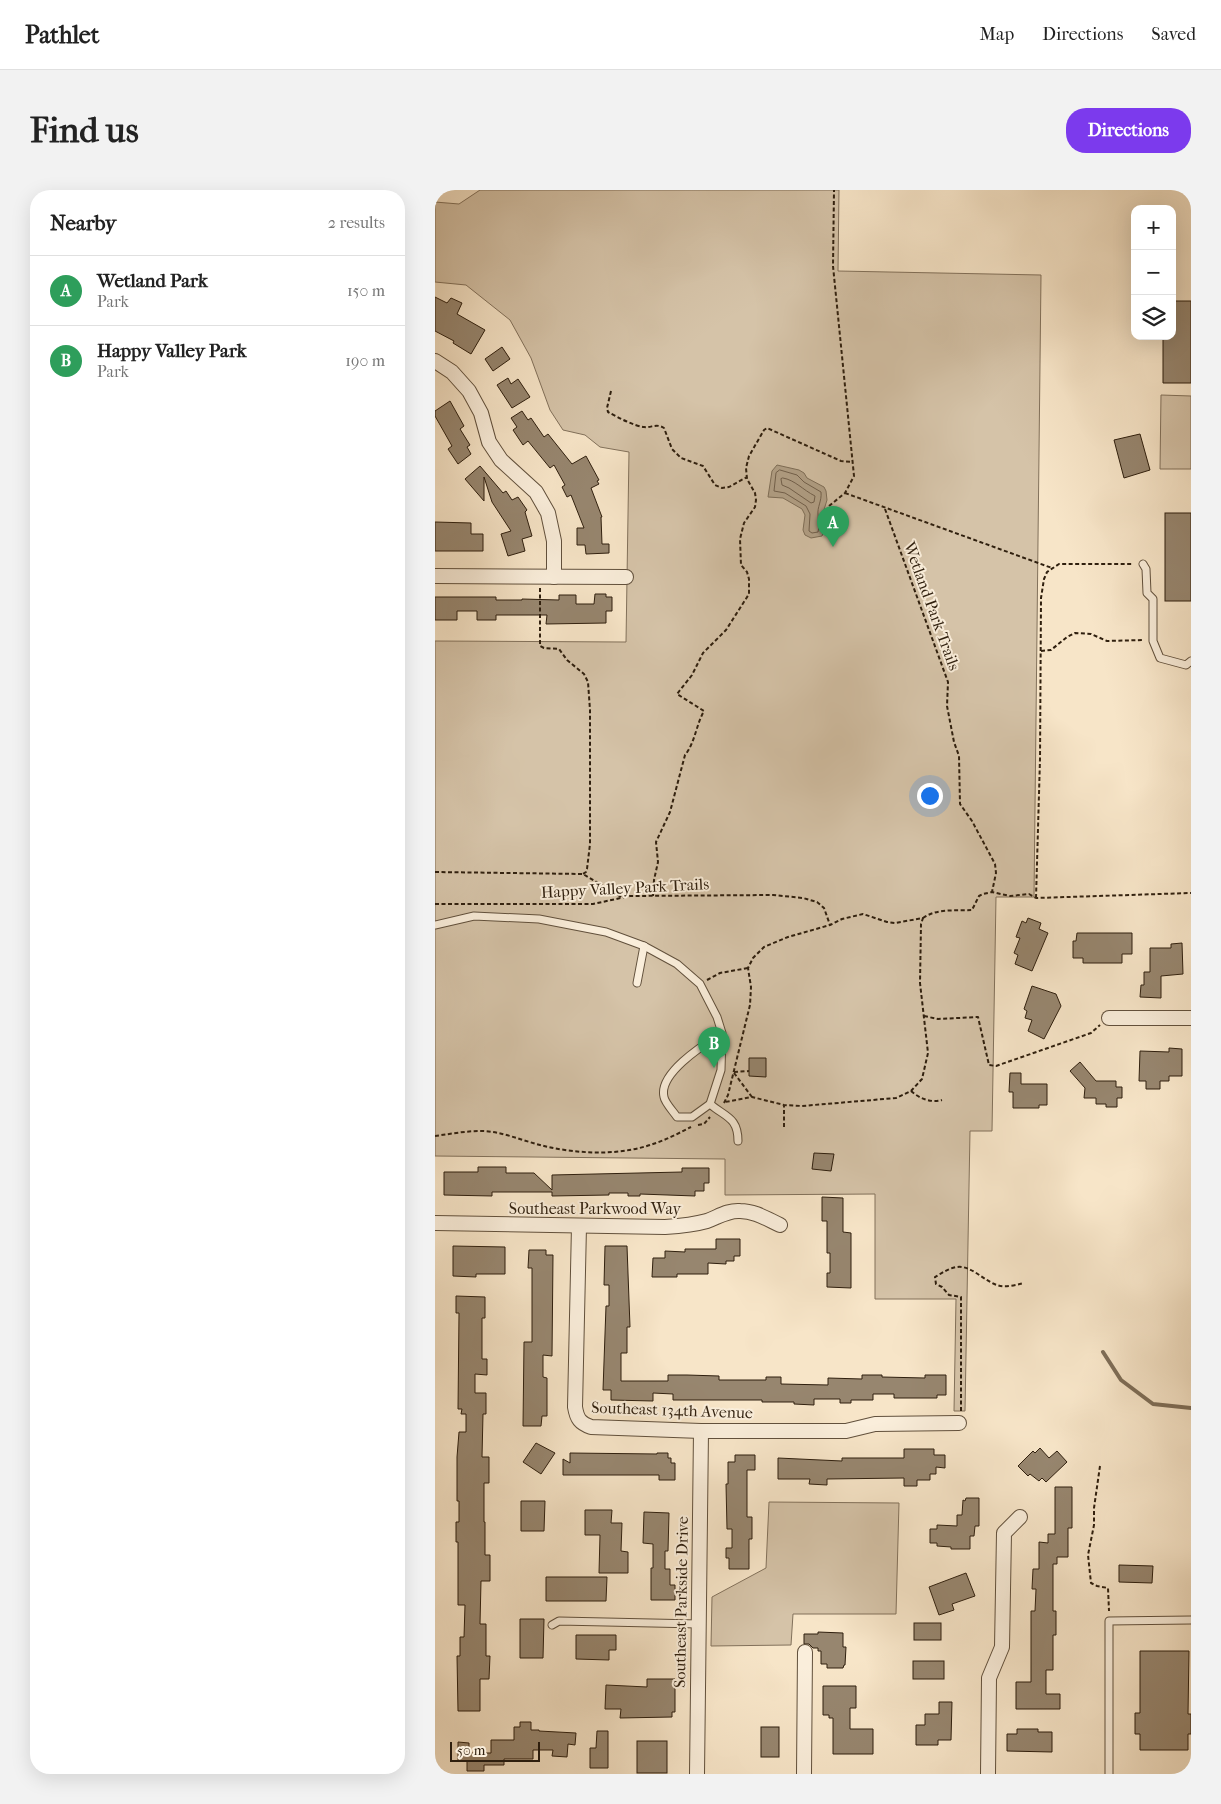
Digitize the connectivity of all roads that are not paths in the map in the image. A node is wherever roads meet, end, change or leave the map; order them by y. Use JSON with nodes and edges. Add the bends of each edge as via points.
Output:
{"nodes":[{"id":1,"x":435,"y":361,"type":"edge"},
{"id":2,"x":1143,"y":564,"type":"road end"},
{"id":3,"x":435,"y":576,"type":"edge"},
{"id":4,"x":554,"y":576,"type":"junction"},
{"id":5,"x":626,"y":577,"type":"dead end"},
{"id":6,"x":1191,"y":661,"type":"edge"},
{"id":7,"x":435,"y":925,"type":"edge"},
{"id":8,"x":644,"y":946,"type":"junction"},
{"id":9,"x":637,"y":983,"type":"dead end"},
{"id":10,"x":1109,"y":1018,"type":"dead end"},
{"id":11,"x":1191,"y":1018,"type":"edge"},
{"id":12,"x":722,"y":1033,"type":"junction"},
{"id":13,"x":710,"y":1104,"type":"junction"},
{"id":14,"x":738,"y":1141,"type":"dead end"},
{"id":15,"x":435,"y":1224,"type":"edge"},
{"id":16,"x":780,"y":1225,"type":"dead end"},
{"id":17,"x":579,"y":1226,"type":"junction"},
{"id":18,"x":959,"y":1423,"type":"road end"},
{"id":19,"x":701,"y":1431,"type":"junction"},
{"id":20,"x":1020,"y":1516,"type":"dead end"},
{"id":21,"x":1191,"y":1620,"type":"edge"},
{"id":22,"x":699,"y":1624,"type":"junction"},
{"id":23,"x":552,"y":1625,"type":"dead end"},
{"id":24,"x":805,"y":1652,"type":"dead end"},
{"id":25,"x":697,"y":1774,"type":"edge"},
{"id":26,"x":804,"y":1774,"type":"edge"},
{"id":27,"x":988,"y":1774,"type":"edge"},
{"id":28,"x":1109,"y":1774,"type":"edge"}],
"edges":[{"from":1,"to":4,"type":"street","via":[[452,372],[469,391],[481,413],[489,442],[501,460],[536,492],[548,513],[554,541]]},
{"from":2,"to":6,"type":"lane","via":[[1147,593],[1153,599],[1153,641],[1160,658],[1186,665]]},
{"from":3,"to":4,"type":"street"},
{"from":4,"to":5,"type":"street"},
{"from":7,"to":8,"type":"lane","via":[[474,916],[539,919],[606,932]]},
{"from":8,"to":9,"type":"lane"},
{"from":8,"to":12,"type":"lane","via":[[677,964],[699,984]]},
{"from":10,"to":11,"type":"street"},
{"from":12,"to":13,"type":"lane","via":[[721,1070]]},
{"from":12,"to":13,"type":"lane","via":[[691,1054],[664,1086],[664,1098],[677,1116],[692,1117]]},
{"from":13,"to":14,"type":"lane","via":[[733,1120]]},
{"from":15,"to":17,"type":"street","name":"Southeast Parkwood Way"},
{"from":16,"to":17,"type":"street","name":"Southeast Parkwood Way","via":[[739,1210],[689,1226]]},
{"from":17,"to":19,"type":"street","name":"Southeast 134th Avenue","via":[[577,1418],[591,1427]]},
{"from":18,"to":19,"type":"street","name":"Southeast 134th Avenue","via":[[875,1424],[846,1431]]},
{"from":19,"to":22,"type":"street","name":"Southeast Parkside Drive"},
{"from":20,"to":27,"type":"street","via":[[1004,1534],[1002,1648],[989,1678]]},
{"from":21,"to":28,"type":"lane","via":[[1109,1621]]},
{"from":22,"to":23,"type":"lane","via":[[559,1621]]},
{"from":22,"to":25,"type":"street","name":"Southeast Parkside Drive"},
{"from":24,"to":26,"type":"street"}]}
